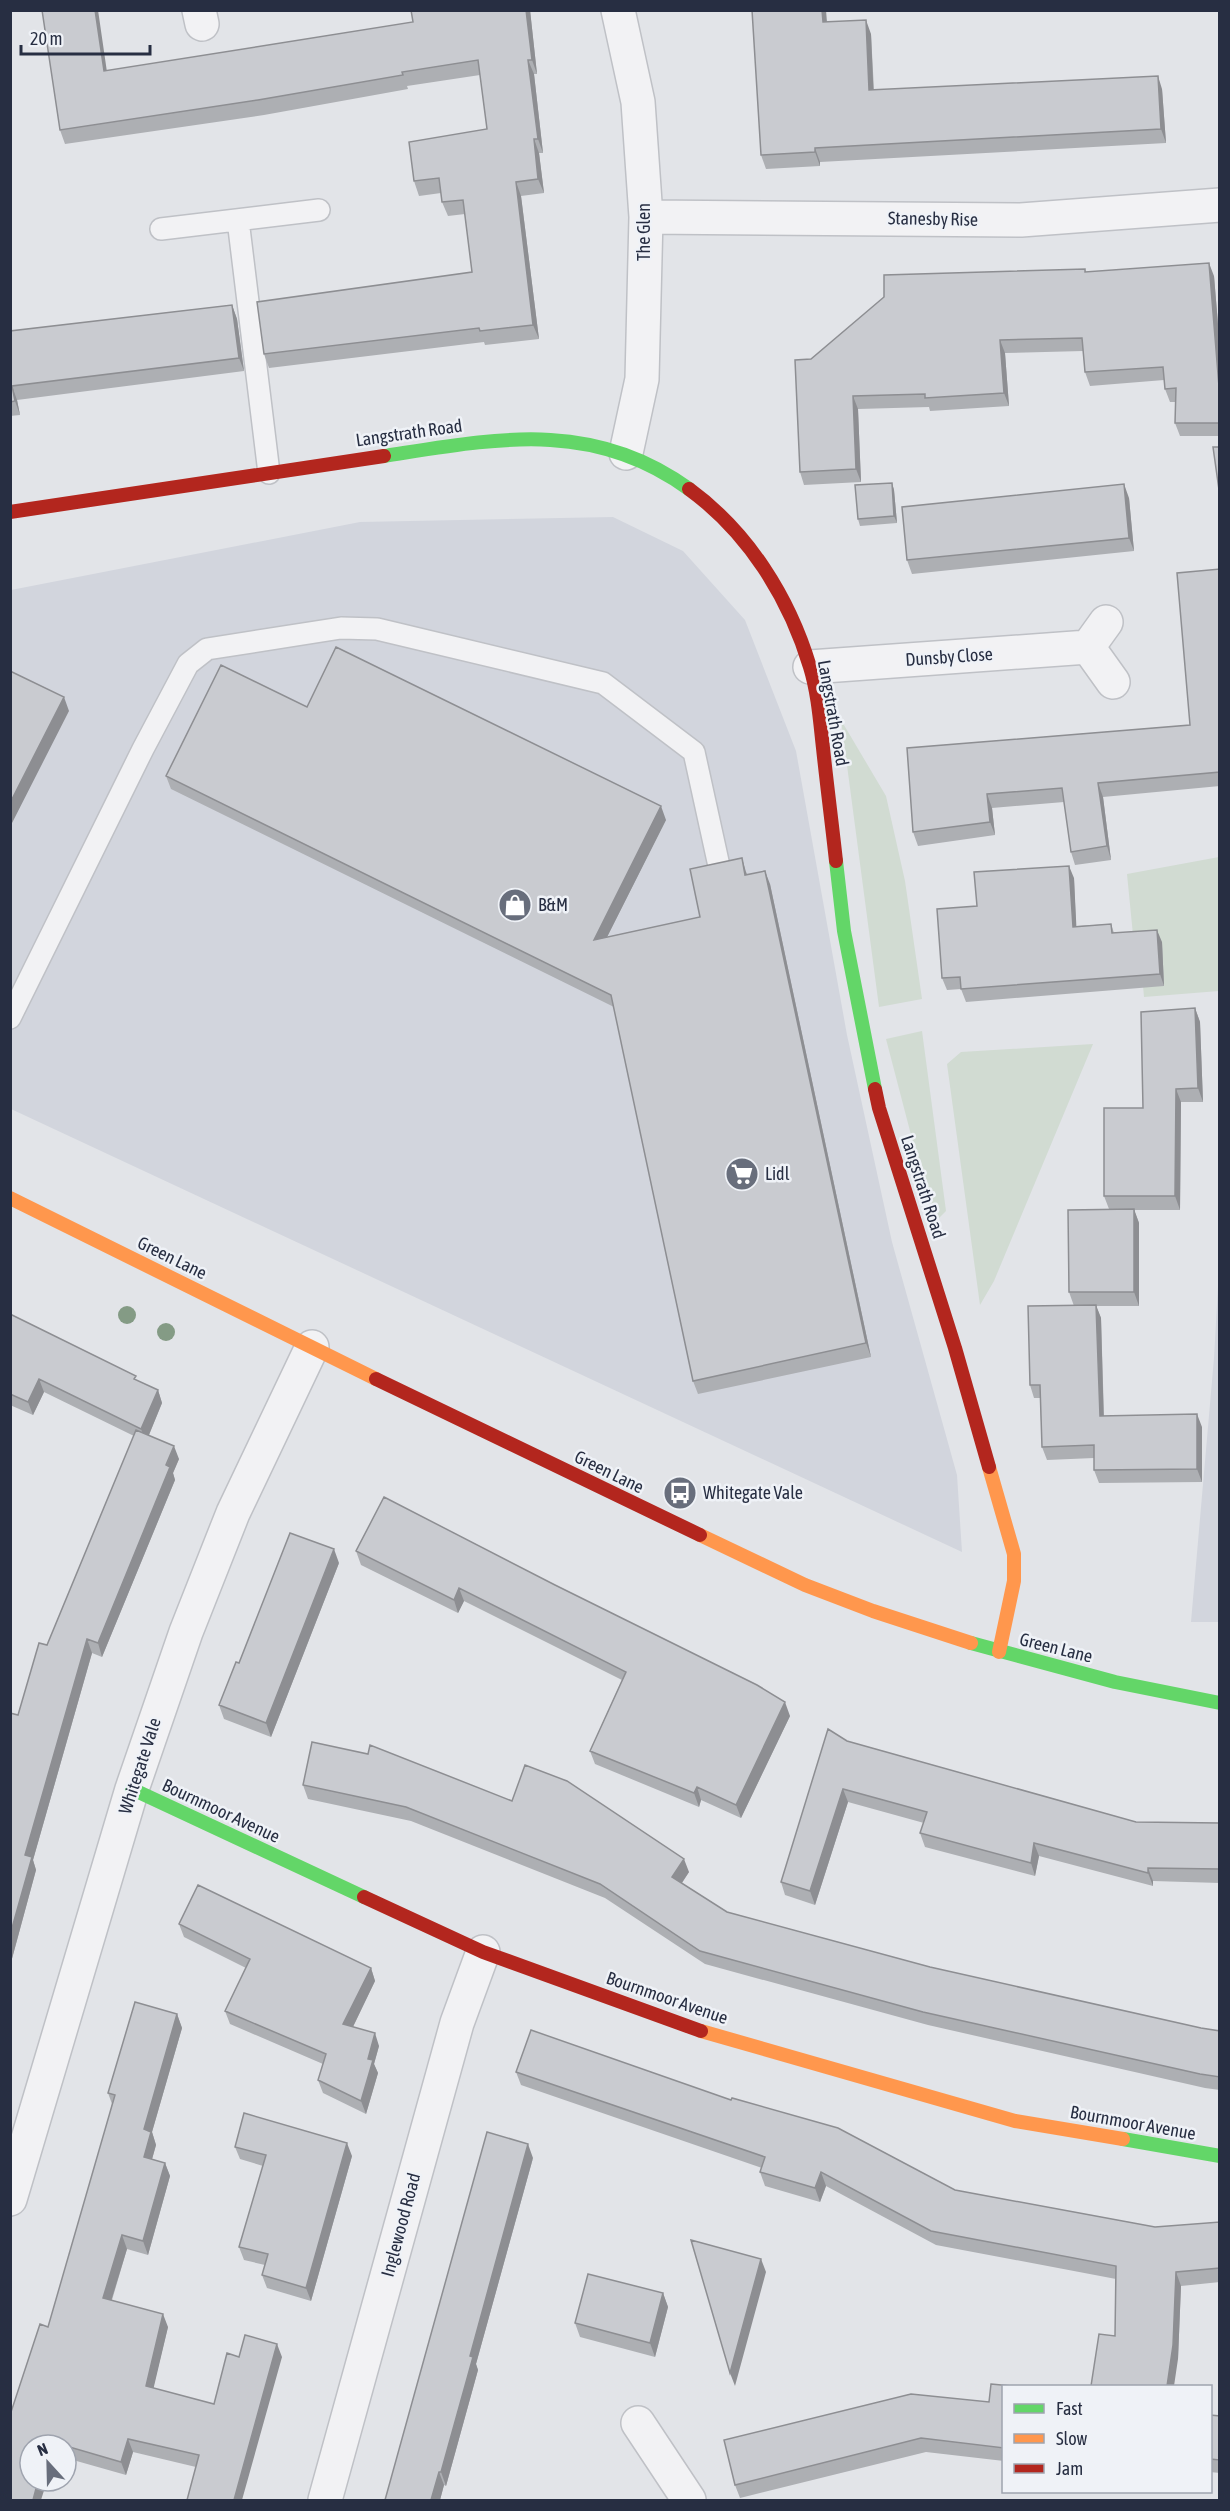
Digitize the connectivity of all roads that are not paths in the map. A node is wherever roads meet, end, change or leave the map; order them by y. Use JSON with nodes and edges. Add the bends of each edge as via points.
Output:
{"nodes":[{"id":1,"x":618,"y":10,"type":"edge"},
{"id":2,"x":1220,"y":205,"type":"edge"},
{"id":3,"x":320,"y":210,"type":"dead end"},
{"id":4,"x":646,"y":217,"type":"junction"},
{"id":5,"x":238,"y":220,"type":"junction"},
{"id":6,"x":161,"y":229,"type":"dead end"},
{"id":7,"x":626,"y":453,"type":"junction"},
{"id":8,"x":268,"y":473,"type":"junction"},
{"id":9,"x":10,"y":513,"type":"edge"},
{"id":10,"x":810,"y":667,"type":"junction"},
{"id":11,"x":1113,"y":681,"type":"dead end"},
{"id":12,"x":718,"y":866,"type":"edge"},
{"id":13,"x":10,"y":1018,"type":"edge"},
{"id":14,"x":10,"y":1198,"type":"edge"},
{"id":15,"x":312,"y":1347,"type":"junction"},
{"id":16,"x":999,"y":1652,"type":"junction"},
{"id":17,"x":1220,"y":1703,"type":"edge"},
{"id":18,"x":132,"y":1789,"type":"junction"},
{"id":19,"x":483,"y":1952,"type":"junction"},
{"id":20,"x":1220,"y":2156,"type":"edge"},
{"id":21,"x":11,"y":2198,"type":"edge"},
{"id":22,"x":638,"y":2423,"type":"dead end"},
{"id":23,"x":325,"y":2500,"type":"edge"},
{"id":24,"x":689,"y":2500,"type":"edge"}],
"edges":[{"from":1,"to":4,"type":"street","name":"The Glen","via":[[638,102]]},
{"from":2,"to":4,"type":"street","name":"Stanesby Rise","via":[[1021,220]]},
{"from":3,"to":5,"type":"lane"},
{"from":4,"to":7,"type":"street","name":"The Glen","via":[[642,379]]},
{"from":5,"to":6,"type":"lane"},
{"from":5,"to":8,"type":"lane"},
{"from":7,"to":8,"type":"street","name":"Langstrath Road","via":[[557,439],[487,440]]},
{"from":7,"to":10,"type":"street","name":"Langstrath Road","via":[[670,475],[714,507],[748,544],[787,605]]},
{"from":8,"to":9,"type":"street","name":"Langstrath Road"},
{"from":10,"to":11,"type":"street","name":"Dunsby Close","via":[[1097,634]]},
{"from":10,"to":16,"type":"street","name":"Langstrath Road","via":[[844,930],[879,1108],[955,1348],[1014,1554],[1014,1581]]},
{"from":12,"to":13,"type":"lane","via":[[694,752],[603,683],[376,629],[341,628],[207,649],[188,664],[176,686]]},
{"from":14,"to":15,"type":"street","name":"Green Lane"},
{"from":15,"to":16,"type":"street","name":"Green Lane","via":[[805,1585]]},
{"from":15,"to":18,"type":"street","name":"Whitegate Vale","via":[[232,1513]]},
{"from":16,"to":17,"type":"street","name":"Green Lane","via":[[1161,1693]]},
{"from":18,"to":19,"type":"street","name":"Bournmoor Avenue"},
{"from":18,"to":21,"type":"street","name":"Whitegate Vale"},
{"from":19,"to":20,"type":"street","name":"Bournmoor Avenue","via":[[704,2032],[1015,2121]]},
{"from":19,"to":23,"type":"street","name":"Inglewood Road","via":[[457,2023]]},
{"from":22,"to":24,"type":"street"}]}
